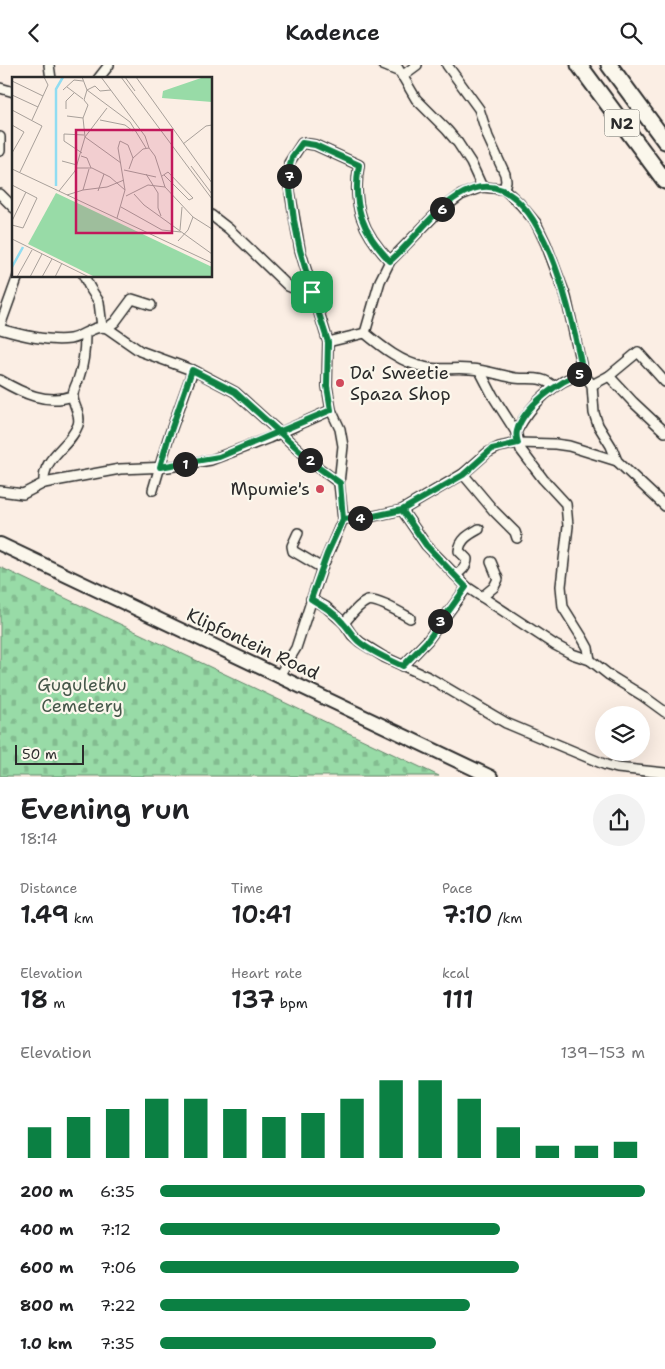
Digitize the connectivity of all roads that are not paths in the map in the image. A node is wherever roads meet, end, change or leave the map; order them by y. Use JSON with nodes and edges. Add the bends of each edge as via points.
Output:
{"nodes":[{"id":1,"x":109,"y":65,"type":"edge"},
{"id":2,"x":383,"y":65,"type":"edge"},
{"id":3,"x":417,"y":65,"type":"edge"},
{"id":4,"x":447,"y":65,"type":"edge"},
{"id":5,"x":579,"y":65,"type":"edge"},
{"id":6,"x":609,"y":65,"type":"edge"},
{"id":7,"x":400,"y":71,"type":"edge"},
{"id":8,"x":100,"y":77,"type":"edge"},
{"id":9,"x":0,"y":137,"type":"edge"},
{"id":10,"x":665,"y":141,"type":"edge"},
{"id":11,"x":0,"y":151,"type":"edge"},
{"id":12,"x":665,"y":181,"type":"edge"},
{"id":13,"x":482,"y":187,"type":"junction"},
{"id":14,"x":504,"y":189,"type":"junction"},
{"id":15,"x":0,"y":194,"type":"edge"},
{"id":16,"x":12,"y":206,"type":"edge"},
{"id":17,"x":212,"y":216,"type":"edge"},
{"id":18,"x":390,"y":261,"type":"junction"},
{"id":19,"x":18,"y":277,"type":"edge"},
{"id":20,"x":84,"y":277,"type":"edge"},
{"id":21,"x":312,"y":292,"type":"junction"},
{"id":22,"x":151,"y":305,"type":"dead end"},
{"id":23,"x":3,"y":309,"type":"edge"},
{"id":24,"x":104,"y":327,"type":"junction"},
{"id":25,"x":0,"y":328,"type":"edge"},
{"id":26,"x":365,"y":333,"type":"junction"},
{"id":27,"x":84,"y":335,"type":"junction"},
{"id":28,"x":328,"y":342,"type":"junction"},
{"id":29,"x":192,"y":370,"type":"junction"},
{"id":30,"x":480,"y":371,"type":"junction"},
{"id":31,"x":583,"y":373,"type":"junction"},
{"id":32,"x":609,"y":376,"type":"junction"},
{"id":33,"x":0,"y":380,"type":"edge"},
{"id":34,"x":665,"y":382,"type":"edge"},
{"id":35,"x":592,"y":385,"type":"junction"},
{"id":36,"x":554,"y":387,"type":"junction"},
{"id":37,"x":72,"y":396,"type":"junction"},
{"id":38,"x":331,"y":410,"type":"junction"},
{"id":39,"x":516,"y":432,"type":"junction"},
{"id":40,"x":665,"y":432,"type":"edge"},
{"id":41,"x":280,"y":433,"type":"junction"},
{"id":42,"x":518,"y":443,"type":"junction"},
{"id":43,"x":617,"y":461,"type":"junction"},
{"id":44,"x":160,"y":467,"type":"junction"},
{"id":45,"x":463,"y":475,"type":"junction"},
{"id":46,"x":44,"y":483,"type":"junction"},
{"id":47,"x":340,"y":483,"type":"junction"},
{"id":48,"x":153,"y":490,"type":"dead end"},
{"id":49,"x":0,"y":491,"type":"edge"},
{"id":50,"x":665,"y":506,"type":"edge"},
{"id":51,"x":402,"y":510,"type":"junction"},
{"id":52,"x":343,"y":519,"type":"junction"},
{"id":53,"x":480,"y":529,"type":"dead end"},
{"id":54,"x":298,"y":533,"type":"dead end"},
{"id":55,"x":517,"y":538,"type":"dead end"},
{"id":56,"x":0,"y":544,"type":"edge"},
{"id":57,"x":491,"y":562,"type":"dead end"},
{"id":58,"x":322,"y":568,"type":"junction"},
{"id":59,"x":455,"y":575,"type":"junction"},
{"id":60,"x":466,"y":587,"type":"junction"},
{"id":61,"x":482,"y":597,"type":"junction"},
{"id":62,"x":311,"y":599,"type":"junction"},
{"id":63,"x":410,"y":618,"type":"dead end"},
{"id":64,"x":344,"y":623,"type":"junction"},
{"id":65,"x":590,"y":660,"type":"junction"},
{"id":66,"x":403,"y":666,"type":"junction"},
{"id":67,"x":279,"y":676,"type":"junction"},
{"id":68,"x":665,"y":712,"type":"edge"},
{"id":69,"x":665,"y":773,"type":"edge"},
{"id":70,"x":491,"y":777,"type":"edge"}],
"edges":[{"from":1,"to":8,"type":"street"},
{"from":2,"to":7,"type":"street"},
{"from":3,"to":7,"type":"street"},
{"from":4,"to":14,"type":"street","via":[[479,109],[488,137],[506,173]]},
{"from":5,"to":12,"type":"highway","number":"N2"},
{"from":6,"to":10,"type":"highway","number":"N2"},
{"from":7,"to":13,"type":"street","via":[[416,99],[458,143]]},
{"from":9,"to":11,"type":"street"},
{"from":13,"to":14,"type":"street"},
{"from":13,"to":18,"type":"street","via":[[451,201]]},
{"from":14,"to":31,"type":"street","via":[[528,213],[541,232],[566,297]]},
{"from":15,"to":16,"type":"street"},
{"from":17,"to":21,"type":"street","via":[[288,286]]},
{"from":18,"to":21,"type":"street","via":[[362,220],[356,195],[359,165],[315,145],[302,143],[290,163],[289,180],[300,250]]},
{"from":18,"to":26,"type":"street","via":[[380,281]]},
{"from":19,"to":23,"type":"street"},
{"from":20,"to":24,"type":"street","via":[[99,302]]},
{"from":21,"to":28,"type":"street"},
{"from":22,"to":24,"type":"street","via":[[132,299],[114,322]]},
{"from":23,"to":25,"type":"street"},
{"from":24,"to":27,"type":"street","via":[[96,327]]},
{"from":24,"to":29,"type":"street","via":[[140,351]]},
{"from":25,"to":27,"type":"street","via":[[61,340]]},
{"from":26,"to":28,"type":"street"},
{"from":26,"to":30,"type":"street","via":[[384,348],[423,367]]},
{"from":27,"to":37,"type":"street","via":[[82,368]]},
{"from":28,"to":38,"type":"street","via":[[327,386]]},
{"from":29,"to":41,"type":"street","via":[[235,392]]},
{"from":29,"to":44,"type":"street"},
{"from":30,"to":36,"type":"street","via":[[540,379]]},
{"from":30,"to":39,"type":"street"},
{"from":31,"to":35,"type":"street"},
{"from":31,"to":36,"type":"street"},
{"from":32,"to":34,"type":"street","via":[[638,352]]},
{"from":32,"to":35,"type":"street"},
{"from":32,"to":40,"type":"street"},
{"from":33,"to":37,"type":"street","via":[[45,399]]},
{"from":35,"to":43,"type":"street","via":[[595,417]]},
{"from":36,"to":39,"type":"street","via":[[529,412]]},
{"from":37,"to":46,"type":"street","via":[[78,425],[48,464]]},
{"from":38,"to":41,"type":"street"},
{"from":38,"to":47,"type":"street","via":[[340,429],[343,447]]},
{"from":39,"to":42,"type":"street"},
{"from":41,"to":44,"type":"street","via":[[211,460]]},
{"from":41,"to":47,"type":"street"},
{"from":42,"to":43,"type":"street","via":[[564,445]]},
{"from":42,"to":45,"type":"street","via":[[492,449]]},
{"from":42,"to":65,"type":"street","via":[[528,461],[566,504],[563,607],[588,648]]},
{"from":43,"to":50,"type":"street"},
{"from":44,"to":46,"type":"street","via":[[120,469]]},
{"from":44,"to":48,"type":"street"},
{"from":45,"to":51,"type":"street"},
{"from":45,"to":55,"type":"street"},
{"from":46,"to":49,"type":"street","via":[[23,494]]},
{"from":47,"to":52,"type":"street"},
{"from":51,"to":52,"type":"street"},
{"from":51,"to":59,"type":"street","via":[[426,545]]},
{"from":52,"to":58,"type":"street"},
{"from":53,"to":59,"type":"street","via":[[460,545],[459,551],[466,562]]},
{"from":54,"to":58,"type":"street","via":[[293,551]]},
{"from":56,"to":67,"type":"main road","name":"Klipfontein Road"},
{"from":57,"to":61,"type":"street","via":[[498,579]]},
{"from":58,"to":62,"type":"street"},
{"from":59,"to":60,"type":"street"},
{"from":60,"to":61,"type":"street"},
{"from":60,"to":66,"type":"street","via":[[428,640]]},
{"from":61,"to":65,"type":"street","via":[[555,645]]},
{"from":62,"to":64,"type":"street"},
{"from":62,"to":67,"type":"street","via":[[296,648]]},
{"from":63,"to":64,"type":"street","via":[[368,600]]},
{"from":64,"to":66,"type":"street","via":[[360,642]]},
{"from":65,"to":68,"type":"street"},
{"from":66,"to":69,"type":"street","via":[[439,683],[506,723],[591,759],[617,768]]},
{"from":67,"to":70,"type":"main road","name":"Klipfontein Road"}]}
